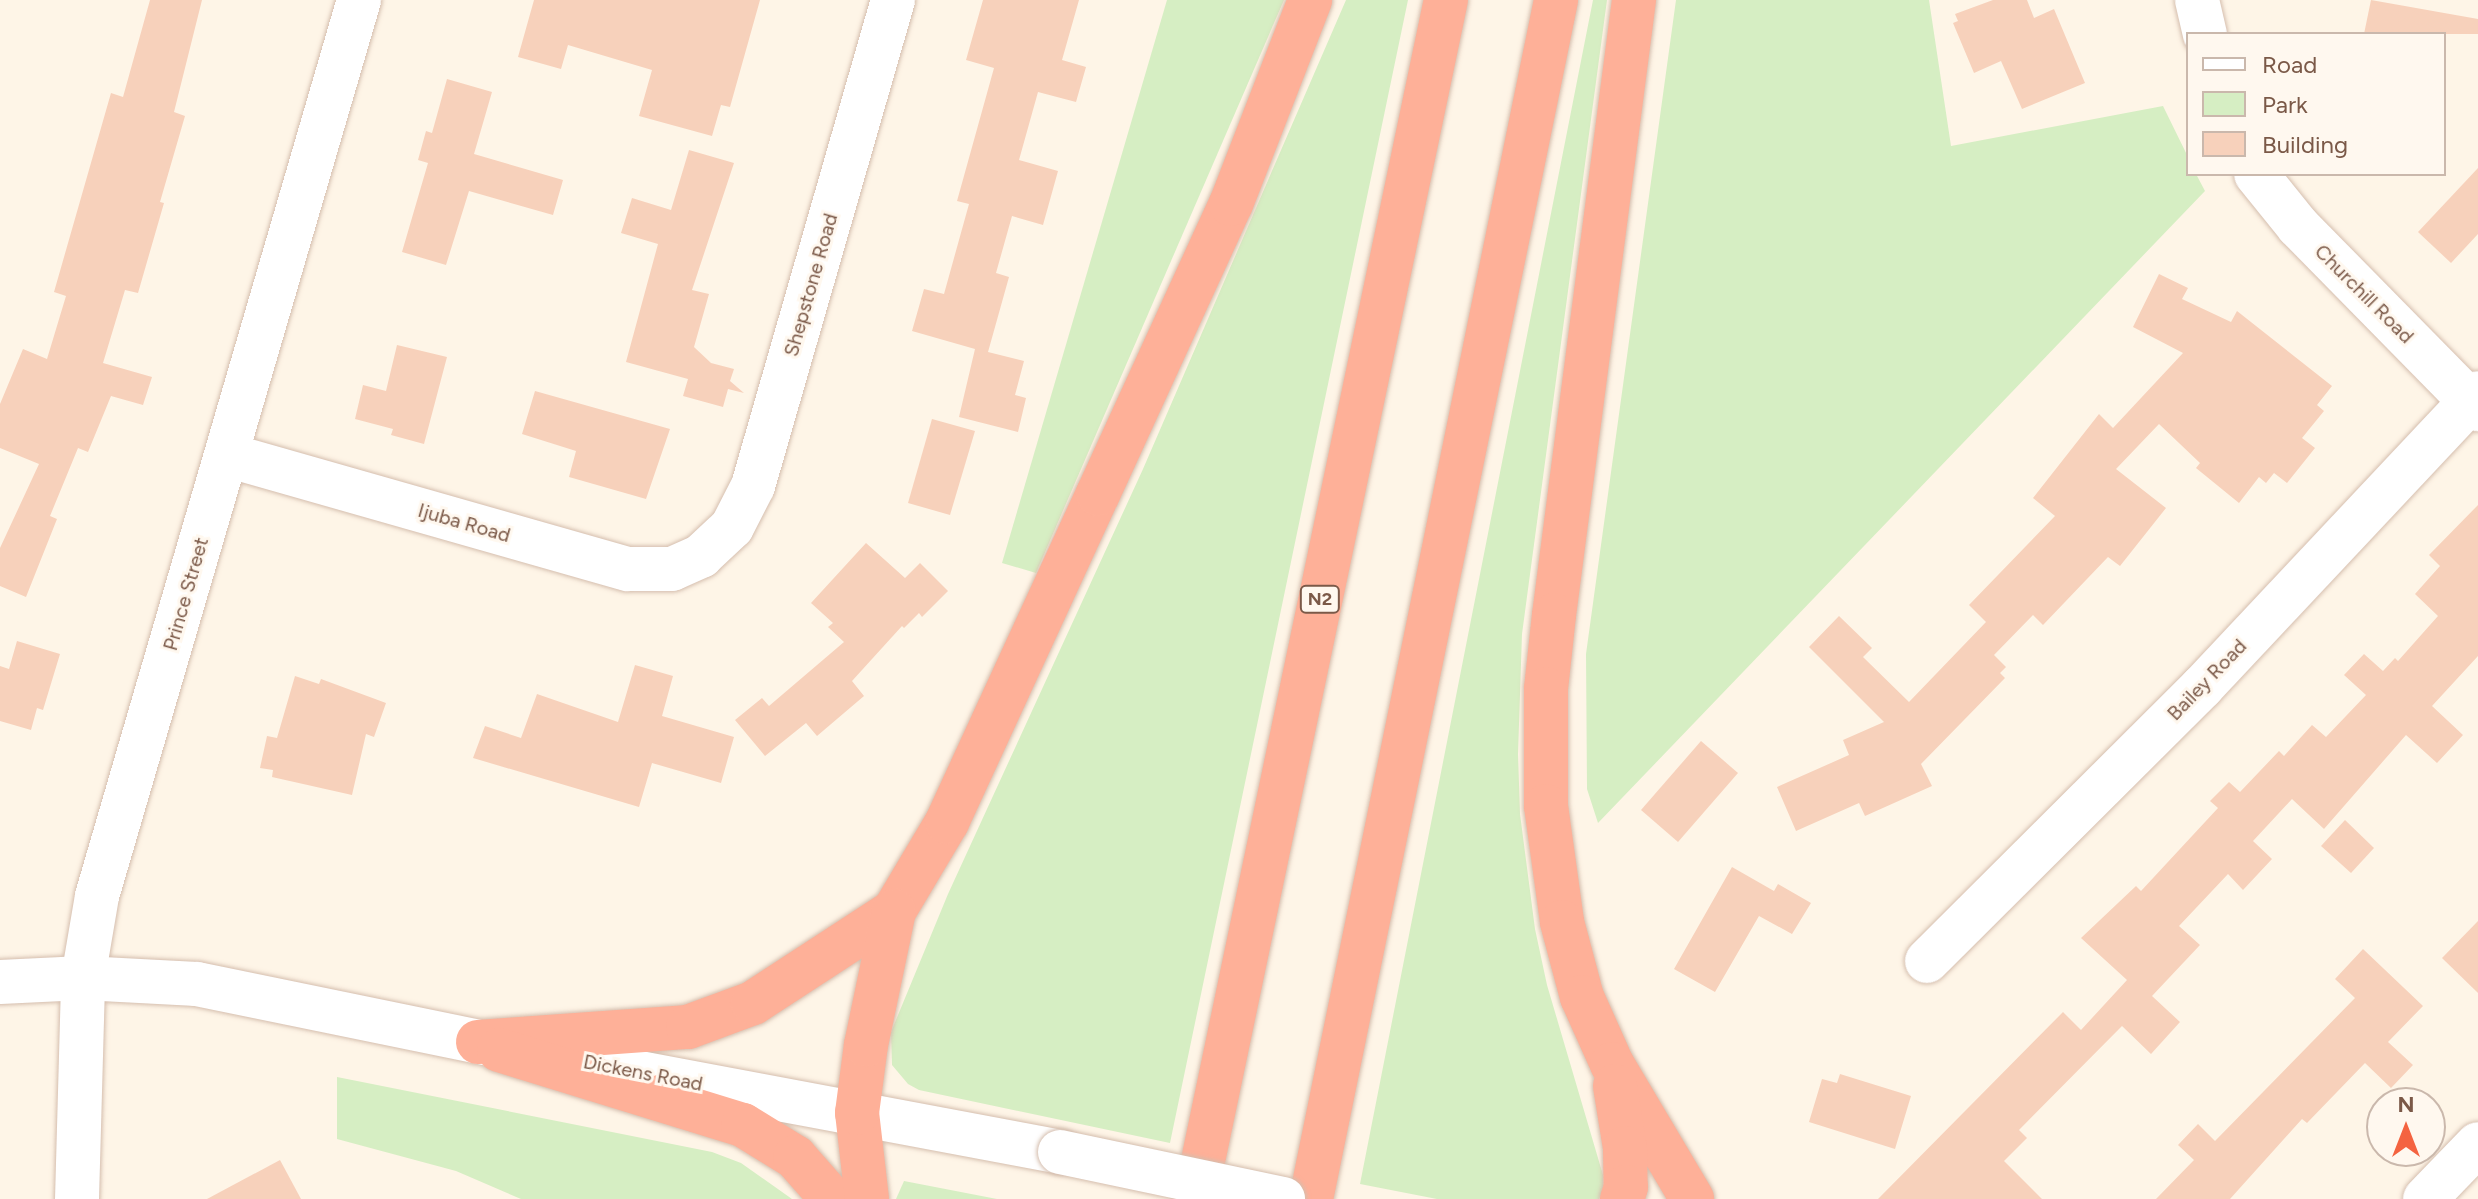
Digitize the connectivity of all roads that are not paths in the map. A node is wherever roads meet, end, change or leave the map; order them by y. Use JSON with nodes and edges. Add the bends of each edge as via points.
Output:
{"nodes":[{"id":1,"x":359,"y":0,"type":"edge"},
{"id":2,"x":893,"y":0,"type":"edge"},
{"id":3,"x":1310,"y":0,"type":"edge"},
{"id":4,"x":1446,"y":0,"type":"edge"},
{"id":5,"x":1556,"y":0,"type":"edge"},
{"id":6,"x":1634,"y":0,"type":"edge"},
{"id":7,"x":2197,"y":0,"type":"edge"},
{"id":8,"x":2205,"y":32,"type":"edge"},
{"id":9,"x":2258,"y":176,"type":"edge"},
{"id":10,"x":2475,"y":401,"type":"edge"},
{"id":11,"x":227,"y":455,"type":"junction"},
{"id":12,"x":701,"y":556,"type":"joint"},
{"id":13,"x":894,"y":911,"type":"junction"},
{"id":14,"x":1927,"y":961,"type":"dead end"},
{"id":15,"x":83,"y":978,"type":"junction"},
{"id":16,"x":0,"y":982,"type":"edge"},
{"id":17,"x":478,"y":1042,"type":"junction"},
{"id":18,"x":1612,"y":1064,"type":"junction"},
{"id":19,"x":857,"y":1113,"type":"junction"},
{"id":20,"x":2478,"y":1144,"type":"edge"},
{"id":21,"x":77,"y":1199,"type":"edge"},
{"id":22,"x":832,"y":1199,"type":"edge"},
{"id":23,"x":867,"y":1199,"type":"edge"},
{"id":24,"x":1195,"y":1199,"type":"edge"},
{"id":25,"x":1283,"y":1199,"type":"edge"},
{"id":26,"x":1311,"y":1199,"type":"edge"},
{"id":27,"x":1622,"y":1199,"type":"edge"},
{"id":28,"x":1692,"y":1199,"type":"edge"},
{"id":29,"x":2425,"y":1199,"type":"edge"}],
"edges":[{"from":1,"to":11,"type":"street","name":"Prince Street"},
{"from":2,"to":12,"type":"street","name":"Shepstone Road","via":[[753,486],[732,527]]},
{"from":3,"to":13,"type":"highway","via":[[1231,204],[947,822]]},
{"from":4,"to":24,"type":"highway","number":"N2"},
{"from":5,"to":26,"type":"highway"},
{"from":6,"to":18,"type":"highway","via":[[1546,689],[1546,806],[1562,922],[1582,997]]},
{"from":7,"to":8,"type":"street"},
{"from":9,"to":10,"type":"street","name":"Churchill Road","via":[[2298,226]]},
{"from":10,"to":14,"type":"street","name":"Bailey Road","via":[[2202,687]]},
{"from":11,"to":12,"type":"street","name":"Ijuba Road","via":[[628,569],[672,569]]},
{"from":11,"to":15,"type":"street","name":"Prince Street","via":[[97,896]]},
{"from":13,"to":17,"type":"highway","via":[[753,1003],[688,1027]]},
{"from":13,"to":19,"type":"highway"},
{"from":15,"to":16,"type":"street","name":"Dickens Road"},
{"from":15,"to":17,"type":"street","name":"Dickens Road","via":[[197,984]]},
{"from":15,"to":21,"type":"street","name":"Prince Street"},
{"from":17,"to":19,"type":"street","name":"Dickens Road"},
{"from":17,"to":22,"type":"highway","via":[[743,1125],[795,1157]]},
{"from":18,"to":27,"type":"highway","via":[[1625,1148]]},
{"from":18,"to":28,"type":"highway"},
{"from":19,"to":23,"type":"highway"},
{"from":19,"to":25,"type":"street","name":"Dickens Road","bridge":true},
{"from":20,"to":29,"type":"street"}]}
